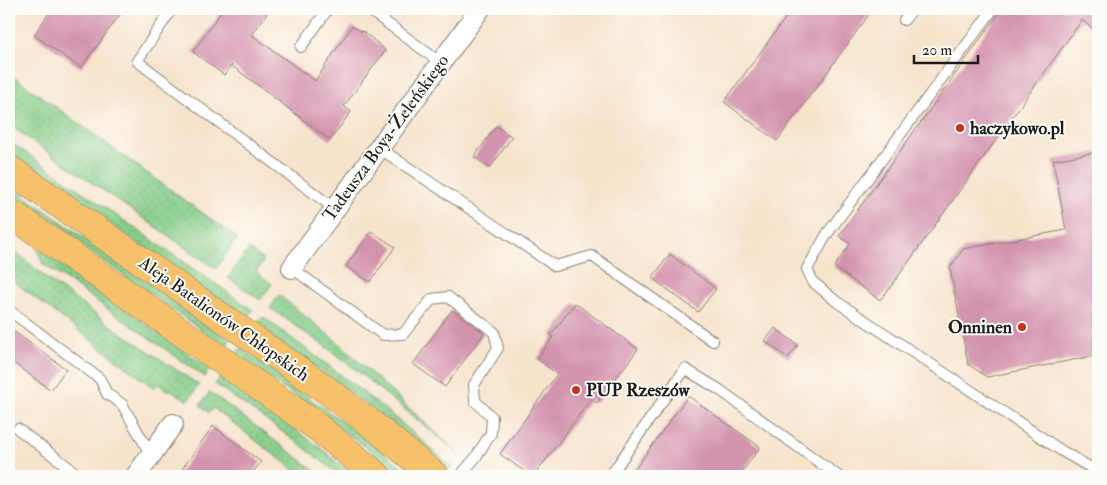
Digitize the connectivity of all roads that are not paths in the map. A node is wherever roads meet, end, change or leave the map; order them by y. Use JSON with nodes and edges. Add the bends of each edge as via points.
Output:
{"nodes":[{"id":1,"x":172,"y":9,"type":"edge"},
{"id":2,"x":328,"y":9,"type":"edge"},
{"id":3,"x":368,"y":9,"type":"edge"},
{"id":4,"x":480,"y":9,"type":"edge"},
{"id":5,"x":913,"y":9,"type":"edge"},
{"id":6,"x":994,"y":9,"type":"edge"},
{"id":7,"x":904,"y":20,"type":"dead end"},
{"id":8,"x":301,"y":47,"type":"dead end"},
{"id":9,"x":441,"y":63,"type":"junction"},
{"id":10,"x":379,"y":148,"type":"junction"},
{"id":11,"x":9,"y":169,"type":"edge"},
{"id":12,"x":335,"y":209,"type":"junction"},
{"id":13,"x":9,"y":212,"type":"edge"},
{"id":14,"x":292,"y":268,"type":"joint"},
{"id":15,"x":9,"y":310,"type":"edge"},
{"id":16,"x":714,"y":341,"type":"dead end"},
{"id":17,"x":173,"y":424,"type":"dead end"},
{"id":18,"x":18,"y":429,"type":"dead end"},
{"id":19,"x":151,"y":455,"type":"junction"},
{"id":20,"x":1098,"y":472,"type":"edge"},
{"id":21,"x":80,"y":476,"type":"edge"},
{"id":22,"x":136,"y":476,"type":"edge"},
{"id":23,"x":378,"y":476,"type":"edge"},
{"id":24,"x":435,"y":476,"type":"edge"},
{"id":25,"x":460,"y":476,"type":"edge"},
{"id":26,"x":610,"y":476,"type":"edge"},
{"id":27,"x":838,"y":476,"type":"edge"}],
"edges":[{"from":1,"to":12,"type":"lane","via":[[137,61]]},
{"from":2,"to":8,"type":"lane"},
{"from":3,"to":9,"type":"lane"},
{"from":4,"to":9,"type":"street","name":"Tadeusza Boya-Żeleńskiego"},
{"from":5,"to":7,"type":"lane"},
{"from":6,"to":20,"type":"lane","via":[[827,234],[807,269],[812,282],[837,302]]},
{"from":9,"to":10,"type":"street","name":"Tadeusza Boya-Żeleńskiego"},
{"from":10,"to":12,"type":"street","name":"Tadeusza Boya-Żeleńskiego"},
{"from":10,"to":16,"type":"lane","via":[[554,266],[592,256]]},
{"from":11,"to":24,"type":"main road","name":"Aleja Batalionów Chłopskich","via":[[321,386]]},
{"from":12,"to":14,"type":"street","name":"Tadeusza Boya-Żeleńskiego"},
{"from":13,"to":23,"type":"main road","name":"Aleja Batalionów Chłopskich","via":[[316,426]]},
{"from":14,"to":25,"type":"lane","via":[[383,335],[403,334],[432,299],[448,298],[494,332],[498,348],[474,385],[475,401],[492,418],[491,433]]},
{"from":15,"to":19,"type":"lane","via":[[100,379],[107,394],[122,404]]},
{"from":17,"to":19,"type":"street"},
{"from":18,"to":21,"type":"lane"},
{"from":19,"to":22,"type":"street"},
{"from":26,"to":27,"type":"lane","via":[[685,369],[720,390]]}]}
